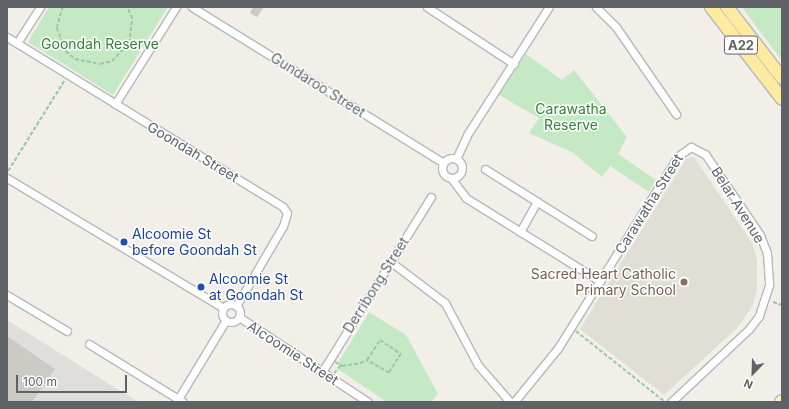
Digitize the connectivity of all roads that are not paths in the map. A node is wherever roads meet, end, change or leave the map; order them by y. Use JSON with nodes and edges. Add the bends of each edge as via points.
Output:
{"nodes":[{"id":1,"x":40,"y":7,"type":"edge"},
{"id":2,"x":176,"y":7,"type":"edge"},
{"id":3,"x":192,"y":7,"type":"edge"},
{"id":4,"x":427,"y":7,"type":"edge"},
{"id":5,"x":549,"y":7,"type":"edge"},
{"id":6,"x":596,"y":7,"type":"edge"},
{"id":7,"x":711,"y":7,"type":"edge"},
{"id":8,"x":727,"y":7,"type":"edge"},
{"id":9,"x":7,"y":37,"type":"edge"},
{"id":10,"x":17,"y":44,"type":"junction"},
{"id":11,"x":514,"y":64,"type":"junction"},
{"id":12,"x":782,"y":78,"type":"edge"},
{"id":13,"x":782,"y":99,"type":"edge"},
{"id":14,"x":115,"y":104,"type":"junction"},
{"id":15,"x":676,"y":114,"type":"dead end"},
{"id":16,"x":691,"y":147,"type":"joint"},
{"id":17,"x":456,"y":159,"type":"junction"},
{"id":18,"x":444,"y":163,"type":"junction"},
{"id":19,"x":486,"y":169,"type":"dead end"},
{"id":20,"x":7,"y":178,"type":"edge"},
{"id":21,"x":451,"y":178,"type":"junction"},
{"id":22,"x":431,"y":198,"type":"dead end"},
{"id":23,"x":537,"y":201,"type":"junction"},
{"id":24,"x":520,"y":232,"type":"junction"},
{"id":25,"x":592,"y":236,"type":"dead end"},
{"id":26,"x":391,"y":262,"type":"junction"},
{"id":27,"x":600,"y":281,"type":"junction"},
{"id":28,"x":7,"y":295,"type":"edge"},
{"id":29,"x":236,"y":306,"type":"junction"},
{"id":30,"x":223,"y":308,"type":"junction"},
{"id":31,"x":239,"y":317,"type":"junction"},
{"id":32,"x":226,"y":320,"type":"junction"},
{"id":33,"x":67,"y":331,"type":"dead end"},
{"id":34,"x":89,"y":344,"type":"dead end"},
{"id":35,"x":322,"y":372,"type":"junction"},
{"id":36,"x":181,"y":400,"type":"edge"},
{"id":37,"x":368,"y":402,"type":"edge"},
{"id":38,"x":510,"y":402,"type":"edge"},
{"id":39,"x":514,"y":402,"type":"edge"},
{"id":40,"x":671,"y":402,"type":"edge"}],
"edges":[{"from":1,"to":10,"type":"street"},
{"from":2,"to":14,"type":"street"},
{"from":3,"to":18,"type":"street","name":"Gundaroo Street"},
{"from":4,"to":11,"type":"street"},
{"from":5,"to":11,"type":"street"},
{"from":6,"to":15,"type":"street","via":[[616,27]]},
{"from":7,"to":13,"type":"highway","number":"A22"},
{"from":8,"to":12,"type":"highway","number":"A22"},
{"from":9,"to":10,"type":"street","name":"Goondah Street"},
{"from":10,"to":14,"type":"street","name":"Goondah Street"},
{"from":11,"to":17,"type":"street"},
{"from":14,"to":29,"type":"street","name":"Goondah Street","via":[[283,207],[287,213],[283,226]]},
{"from":16,"to":27,"type":"street","name":"Carawatha Street","via":[[678,156]]},
{"from":16,"to":40,"type":"street","name":"Belar Avenue","via":[[705,154],[760,235],[767,253],[769,285],[759,316],[749,329]]},
{"from":17,"to":18,"type":"street"},
{"from":17,"to":21,"type":"street","via":[[462,169],[458,177]]},
{"from":18,"to":21,"type":"street","via":[[443,172]]},
{"from":19,"to":23,"type":"street"},
{"from":20,"to":30,"type":"street"},
{"from":21,"to":24,"type":"street","via":[[466,198]]},
{"from":22,"to":26,"type":"street","name":"Derribong Street"},
{"from":23,"to":24,"type":"street"},
{"from":23,"to":25,"type":"street"},
{"from":24,"to":27,"type":"street"},
{"from":26,"to":35,"type":"street","name":"Derribong Street"},
{"from":26,"to":38,"type":"street","via":[[445,303],[478,365]]},
{"from":27,"to":39,"type":"street","name":"Carawatha Street","via":[[539,374]]},
{"from":28,"to":33,"type":"street"},
{"from":29,"to":30,"type":"street","via":[[228,304]]},
{"from":29,"to":31,"type":"street"},
{"from":30,"to":32,"type":"street"},
{"from":31,"to":32,"type":"street"},
{"from":31,"to":35,"type":"street","name":"Alcoomie Street"},
{"from":32,"to":36,"type":"street"},
{"from":34,"to":36,"type":"street"},
{"from":35,"to":37,"type":"street","name":"Alcoomie Street"}]}
